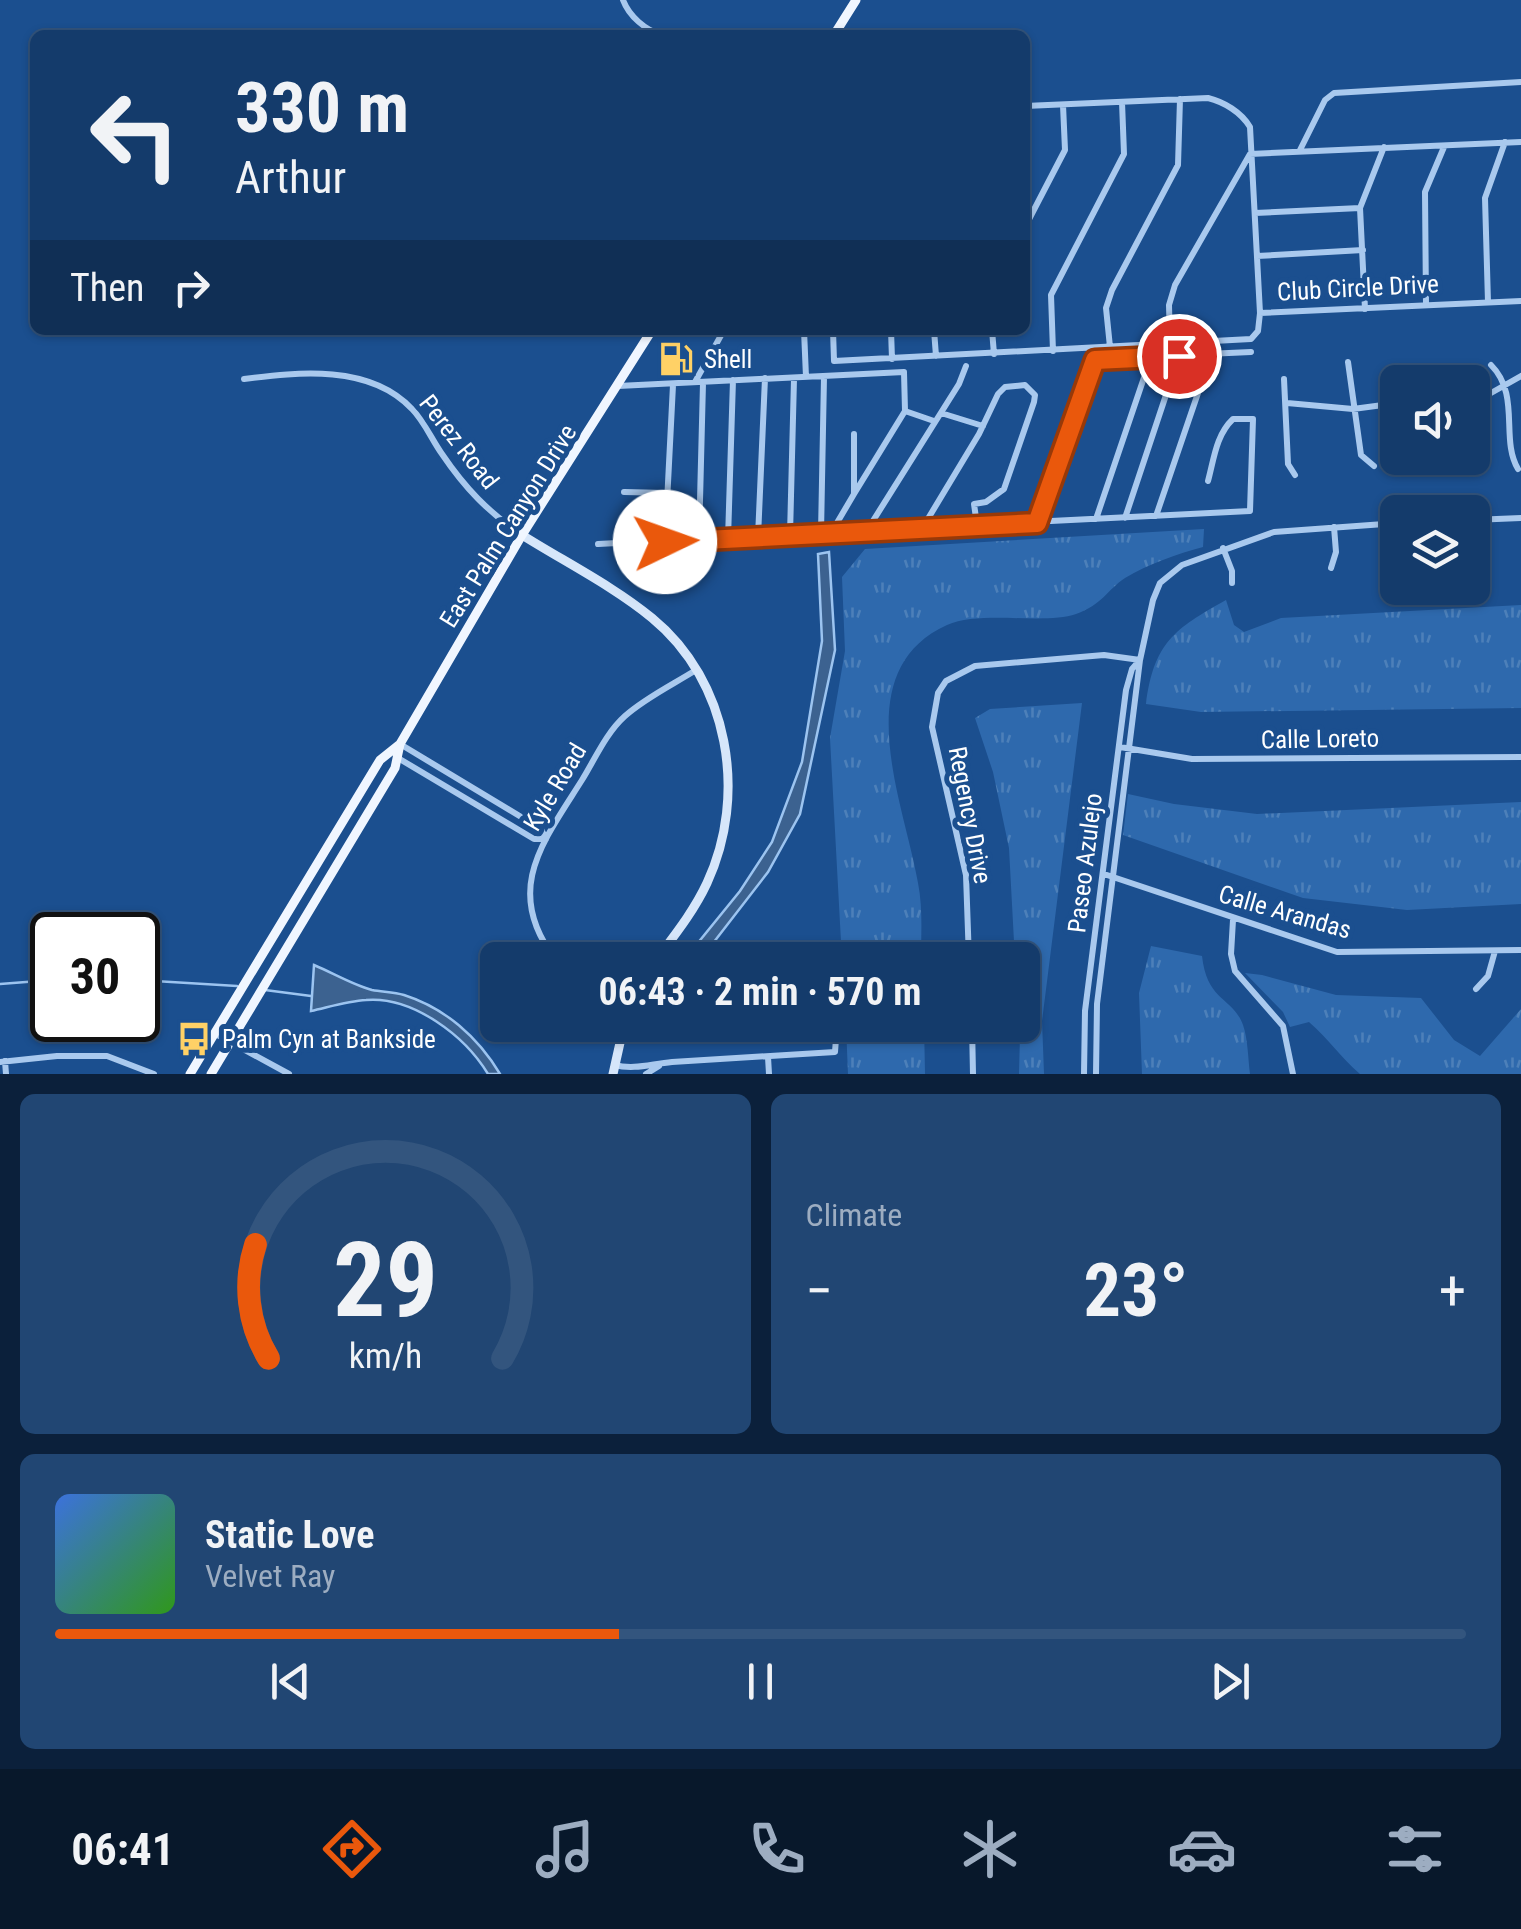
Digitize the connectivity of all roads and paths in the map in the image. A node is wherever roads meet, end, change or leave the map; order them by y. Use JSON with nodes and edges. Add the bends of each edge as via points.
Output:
{"nodes":[{"id":1,"x":623,"y":0,"type":"edge"},
{"id":2,"x":856,"y":0,"type":"edge"},
{"id":3,"x":653,"y":30,"type":"edge"},
{"id":4,"x":837,"y":30,"type":"edge"},
{"id":5,"x":1521,"y":82,"type":"edge"},
{"id":6,"x":1180,"y":99,"type":"junction"},
{"id":7,"x":1122,"y":102,"type":"junction"},
{"id":8,"x":1063,"y":105,"type":"junction"},
{"id":9,"x":1030,"y":106,"type":"edge"},
{"id":10,"x":1506,"y":142,"type":"junction"},
{"id":11,"x":1521,"y":142,"type":"edge"},
{"id":12,"x":1384,"y":147,"type":"junction"},
{"id":13,"x":1444,"y":147,"type":"junction"},
{"id":14,"x":1300,"y":152,"type":"junction"},
{"id":15,"x":1250,"y":154,"type":"junction"},
{"id":16,"x":1360,"y":208,"type":"junction"},
{"id":17,"x":1254,"y":213,"type":"junction"},
{"id":18,"x":1030,"y":217,"type":"edge"},
{"id":19,"x":1364,"y":250,"type":"junction"},
{"id":20,"x":1256,"y":256,"type":"junction"},
{"id":21,"x":1521,"y":300,"type":"edge"},
{"id":22,"x":1488,"y":302,"type":"junction"},
{"id":23,"x":1426,"y":304,"type":"junction"},
{"id":24,"x":1366,"y":309,"type":"junction"},
{"id":25,"x":1260,"y":314,"type":"junction"},
{"id":26,"x":648,"y":335,"type":"edge"},
{"id":27,"x":722,"y":335,"type":"edge"},
{"id":28,"x":804,"y":335,"type":"edge"},
{"id":29,"x":833,"y":335,"type":"edge"},
{"id":30,"x":891,"y":335,"type":"edge"},
{"id":31,"x":934,"y":335,"type":"edge"},
{"id":32,"x":992,"y":335,"type":"edge"},
{"id":33,"x":1170,"y":344,"type":"junction"},
{"id":34,"x":1110,"y":347,"type":"junction"},
{"id":35,"x":1052,"y":351,"type":"junction"},
{"id":36,"x":1252,"y":352,"type":"dead end"},
{"id":37,"x":994,"y":354,"type":"junction"},
{"id":38,"x":1212,"y":355,"type":"junction"},
{"id":39,"x":936,"y":356,"type":"junction"},
{"id":40,"x":1179,"y":356,"type":"junction"},
{"id":41,"x":1151,"y":357,"type":"junction"},
{"id":42,"x":892,"y":359,"type":"junction"},
{"id":43,"x":1348,"y":362,"type":"dead end"},
{"id":44,"x":1491,"y":365,"type":"dead end"},
{"id":45,"x":966,"y":366,"type":"dead end"},
{"id":46,"x":824,"y":376,"type":"junction"},
{"id":47,"x":1521,"y":376,"type":"edge"},
{"id":48,"x":765,"y":378,"type":"junction"},
{"id":49,"x":806,"y":378,"type":"junction"},
{"id":50,"x":244,"y":379,"type":"dead end"},
{"id":51,"x":794,"y":379,"type":"junction"},
{"id":52,"x":1284,"y":379,"type":"dead end"},
{"id":53,"x":733,"y":380,"type":"junction"},
{"id":54,"x":699,"y":383,"type":"junction"},
{"id":55,"x":673,"y":385,"type":"junction"},
{"id":56,"x":1505,"y":385,"type":"junction"},
{"id":57,"x":618,"y":386,"type":"junction"},
{"id":58,"x":1490,"y":390,"type":"edge"},
{"id":59,"x":1287,"y":403,"type":"junction"},
{"id":60,"x":1380,"y":405,"type":"edge"},
{"id":61,"x":1352,"y":409,"type":"junction"},
{"id":62,"x":906,"y":411,"type":"junction"},
{"id":63,"x":940,"y":413,"type":"junction"},
{"id":64,"x":934,"y":422,"type":"junction"},
{"id":65,"x":983,"y":426,"type":"junction"},
{"id":66,"x":854,"y":434,"type":"dead end"},
{"id":67,"x":1374,"y":466,"type":"dead end"},
{"id":68,"x":1518,"y":469,"type":"dead end"},
{"id":69,"x":1295,"y":475,"type":"dead end"},
{"id":70,"x":1208,"y":480,"type":"dead end"},
{"id":71,"x":624,"y":492,"type":"dead end"},
{"id":72,"x":667,"y":494,"type":"junction"},
{"id":73,"x":854,"y":494,"type":"junction"},
{"id":74,"x":1156,"y":516,"type":"junction"},
{"id":75,"x":1125,"y":518,"type":"junction"},
{"id":76,"x":1521,"y":518,"type":"edge"},
{"id":77,"x":1096,"y":519,"type":"junction"},
{"id":78,"x":1490,"y":519,"type":"edge"},
{"id":79,"x":1037,"y":523,"type":"junction"},
{"id":80,"x":1380,"y":524,"type":"edge"},
{"id":81,"x":977,"y":526,"type":"junction"},
{"id":82,"x":1334,"y":527,"type":"junction"},
{"id":83,"x":922,"y":528,"type":"junction"},
{"id":84,"x":866,"y":532,"type":"junction"},
{"id":85,"x":831,"y":533,"type":"junction"},
{"id":86,"x":821,"y":534,"type":"junction"},
{"id":87,"x":790,"y":535,"type":"junction"},
{"id":88,"x":522,"y":536,"type":"junction"},
{"id":89,"x":758,"y":536,"type":"junction"},
{"id":90,"x":728,"y":539,"type":"junction"},
{"id":91,"x":698,"y":540,"type":"junction"},
{"id":92,"x":665,"y":542,"type":"junction"},
{"id":93,"x":598,"y":544,"type":"dead end"},
{"id":94,"x":1222,"y":548,"type":"junction"},
{"id":95,"x":1332,"y":568,"type":"dead end"},
{"id":96,"x":1232,"y":583,"type":"dead end"},
{"id":97,"x":1140,"y":660,"type":"junction"},
{"id":98,"x":696,"y":670,"type":"junction"},
{"id":99,"x":400,"y":744,"type":"junction"},
{"id":100,"x":1120,"y":747,"type":"junction"},
{"id":101,"x":1129,"y":749,"type":"junction"},
{"id":102,"x":393,"y":755,"type":"junction"},
{"id":103,"x":1521,"y":758,"type":"edge"},
{"id":104,"x":546,"y":838,"type":"junction"},
{"id":105,"x":1104,"y":874,"type":"junction"},
{"id":106,"x":1113,"y":878,"type":"junction"},
{"id":107,"x":1233,"y":920,"type":"junction"},
{"id":108,"x":544,"y":942,"type":"edge"},
{"id":109,"x":668,"y":942,"type":"edge"},
{"id":110,"x":968,"y":942,"type":"edge"},
{"id":111,"x":1521,"y":950,"type":"edge"},
{"id":112,"x":1494,"y":951,"type":"junction"},
{"id":113,"x":1476,"y":989,"type":"dead end"},
{"id":114,"x":214,"y":1032,"type":"junction"},
{"id":115,"x":228,"y":1040,"type":"junction"},
{"id":116,"x":620,"y":1042,"type":"edge"},
{"id":117,"x":836,"y":1042,"type":"edge"},
{"id":118,"x":973,"y":1042,"type":"edge"},
{"id":119,"x":768,"y":1057,"type":"junction"},
{"id":120,"x":2,"y":1062,"type":"edge"},
{"id":121,"x":665,"y":1063,"type":"junction"},
{"id":122,"x":614,"y":1069,"type":"edge"},
{"id":123,"x":6,"y":1074,"type":"edge"},
{"id":124,"x":154,"y":1074,"type":"edge"},
{"id":125,"x":190,"y":1074,"type":"edge"},
{"id":126,"x":210,"y":1074,"type":"edge"},
{"id":127,"x":290,"y":1074,"type":"edge"},
{"id":128,"x":646,"y":1074,"type":"edge"},
{"id":129,"x":768,"y":1074,"type":"edge"},
{"id":130,"x":974,"y":1074,"type":"edge"},
{"id":131,"x":1084,"y":1074,"type":"edge"},
{"id":132,"x":1096,"y":1074,"type":"edge"},
{"id":133,"x":1293,"y":1074,"type":"edge"}],
"edges":[{"from":1,"to":3,"type":"street"},
{"from":2,"to":4,"type":"main road"},
{"from":5,"to":14,"type":"street","via":[[1334,93]]},
{"from":6,"to":7,"type":"street","name":"Club Circle Drive"},
{"from":6,"to":15,"type":"street","name":"Club Circle Drive","via":[[1208,98],[1244,118]]},
{"from":6,"to":34,"type":"street","via":[[1178,164],[1112,290],[1106,308]]},
{"from":7,"to":8,"type":"street","name":"Club Circle Drive"},
{"from":7,"to":35,"type":"street","via":[[1124,154],[1050,295]]},
{"from":8,"to":9,"type":"street","name":"Club Circle Drive"},
{"from":8,"to":18,"type":"street","via":[[1064,150]]},
{"from":10,"to":11,"type":"street"},
{"from":10,"to":13,"type":"street"},
{"from":10,"to":22,"type":"street","via":[[1484,198]]},
{"from":12,"to":13,"type":"street"},
{"from":12,"to":14,"type":"street"},
{"from":12,"to":16,"type":"street"},
{"from":13,"to":23,"type":"street","via":[[1425,192]]},
{"from":14,"to":15,"type":"street"},
{"from":15,"to":17,"type":"street","name":"Club Circle Drive"},
{"from":15,"to":33,"type":"street","via":[[1175,285]]},
{"from":16,"to":17,"type":"street"},
{"from":16,"to":19,"type":"street"},
{"from":17,"to":20,"type":"street","name":"Club Circle Drive"},
{"from":19,"to":20,"type":"street"},
{"from":19,"to":24,"type":"street"},
{"from":20,"to":25,"type":"street","name":"Club Circle Drive"},
{"from":21,"to":22,"type":"street","name":"Club Circle Drive"},
{"from":22,"to":23,"type":"street","name":"Club Circle Drive"},
{"from":23,"to":24,"type":"street","name":"Club Circle Drive"},
{"from":24,"to":25,"type":"street","name":"Club Circle Drive"},
{"from":25,"to":33,"type":"street","via":[[1251,339]]},
{"from":26,"to":57,"type":"main road","name":"East Palm Canyon Drive"},
{"from":27,"to":54,"type":"street"},
{"from":28,"to":49,"type":"street"},
{"from":29,"to":42,"type":"street","via":[[834,361]]},
{"from":30,"to":42,"type":"street"},
{"from":31,"to":39,"type":"street"},
{"from":32,"to":37,"type":"street"},
{"from":33,"to":34,"type":"street"},
{"from":34,"to":35,"type":"street"},
{"from":35,"to":37,"type":"street"},
{"from":36,"to":38,"type":"street"},
{"from":37,"to":39,"type":"street"},
{"from":38,"to":40,"type":"street"},
{"from":38,"to":74,"type":"street"},
{"from":39,"to":42,"type":"street"},
{"from":40,"to":41,"type":"street"},
{"from":40,"to":75,"type":"street"},
{"from":41,"to":77,"type":"street"},
{"from":41,"to":79,"type":"street","via":[[1095,360]]},
{"from":43,"to":61,"type":"street"},
{"from":44,"to":56,"type":"street"},
{"from":45,"to":63,"type":"street"},
{"from":46,"to":49,"type":"street"},
{"from":46,"to":62,"type":"street","via":[[904,372]]},
{"from":46,"to":86,"type":"street"},
{"from":47,"to":56,"type":"street"},
{"from":48,"to":51,"type":"street"},
{"from":48,"to":53,"type":"street"},
{"from":48,"to":89,"type":"street"},
{"from":49,"to":51,"type":"street"},
{"from":50,"to":88,"type":"street","name":"Perez Road","via":[[328,374],[391,392],[413,409],[473,497]]},
{"from":51,"to":87,"type":"street"},
{"from":52,"to":59,"type":"street"},
{"from":53,"to":54,"type":"street"},
{"from":53,"to":90,"type":"street"},
{"from":54,"to":55,"type":"street"},
{"from":54,"to":91,"type":"street"},
{"from":55,"to":57,"type":"street"},
{"from":55,"to":72,"type":"street"},
{"from":56,"to":58,"type":"street"},
{"from":56,"to":68,"type":"street"},
{"from":57,"to":88,"type":"main road","name":"East Palm Canyon Drive"},
{"from":59,"to":61,"type":"street"},
{"from":59,"to":69,"type":"street","via":[[1288,464]]},
{"from":60,"to":61,"type":"street"},
{"from":61,"to":67,"type":"street","via":[[1361,455]]},
{"from":62,"to":64,"type":"street"},
{"from":62,"to":73,"type":"street"},
{"from":63,"to":64,"type":"street"},
{"from":63,"to":65,"type":"street"},
{"from":64,"to":84,"type":"street"},
{"from":65,"to":81,"type":"street","via":[[1005,387],[1031,388],[1034,402],[1004,489],[974,504]]},
{"from":65,"to":83,"type":"street"},
{"from":66,"to":73,"type":"street"},
{"from":70,"to":74,"type":"street","via":[[1226,426],[1233,419],[1254,419],[1250,511]]},
{"from":71,"to":72,"type":"street"},
{"from":72,"to":92,"type":"street"},
{"from":73,"to":85,"type":"street"},
{"from":74,"to":75,"type":"street"},
{"from":75,"to":77,"type":"street"},
{"from":76,"to":78,"type":"street"},
{"from":77,"to":79,"type":"street"},
{"from":79,"to":81,"type":"street"},
{"from":80,"to":82,"type":"street"},
{"from":81,"to":83,"type":"street"},
{"from":82,"to":94,"type":"street","via":[[1274,532]]},
{"from":82,"to":95,"type":"street"},
{"from":83,"to":84,"type":"street"},
{"from":84,"to":85,"type":"street"},
{"from":85,"to":86,"type":"street"},
{"from":86,"to":87,"type":"street"},
{"from":87,"to":89,"type":"street"},
{"from":88,"to":98,"type":"main road","name":"Perez Road","via":[[654,619]]},
{"from":88,"to":99,"type":"main road","name":"East Palm Canyon Drive"},
{"from":89,"to":90,"type":"street"},
{"from":90,"to":91,"type":"street"},
{"from":91,"to":92,"type":"street"},
{"from":92,"to":93,"type":"street"},
{"from":94,"to":96,"type":"street"},
{"from":94,"to":97,"type":"street","name":"Paseo Azulejo","via":[[1160,583]]},
{"from":97,"to":100,"type":"street","name":"Paseo Azulejo","via":[[1129,680]]},
{"from":97,"to":101,"type":"street","name":"Paseo Azulejo"},
{"from":97,"to":110,"type":"street","name":"Regency Drive","via":[[1104,655],[975,666],[946,681],[932,727],[966,875]]},
{"from":98,"to":104,"type":"street","name":"Kyle Road","via":[[624,717]]},
{"from":98,"to":109,"type":"main road","name":"Perez Road","via":[[720,720],[729,795],[706,886]]},
{"from":99,"to":102,"type":"main road","name":"East Palm Canyon Drive"},
{"from":99,"to":104,"type":"street","via":[[541,828]]},
{"from":100,"to":101,"type":"street","name":"Calle Loreto"},
{"from":100,"to":105,"type":"street","name":"Paseo Azulejo"},
{"from":101,"to":103,"type":"street","name":"Calle Loreto","via":[[1192,759]]},
{"from":101,"to":106,"type":"street","name":"Paseo Azulejo"},
{"from":102,"to":104,"type":"street","via":[[534,840]]},
{"from":102,"to":114,"type":"main road","name":"East Palm Canyon Drive","via":[[380,760]]},
{"from":102,"to":115,"type":"main road","name":"East Palm Canyon Drive","via":[[395,768]]},
{"from":104,"to":108,"type":"street","name":"Kyle Road","via":[[531,874],[530,902]]},
{"from":105,"to":106,"type":"street","name":"Calle Arandas"},
{"from":105,"to":131,"type":"street","name":"Paseo Azulejo","via":[[1085,1011]]},
{"from":106,"to":107,"type":"street","name":"Calle Arandas"},
{"from":106,"to":132,"type":"street","name":"Paseo Azulejo","via":[[1097,1004]]},
{"from":107,"to":112,"type":"street","name":"Calle Arandas","via":[[1337,952]]},
{"from":107,"to":133,"type":"street","via":[[1235,971],[1283,1026]]},
{"from":111,"to":112,"type":"street","name":"Calle Arandas"},
{"from":112,"to":113,"type":"street","via":[[1488,976]]},
{"from":114,"to":115,"type":"street"},
{"from":114,"to":125,"type":"main road","name":"East Palm Canyon Drive"},
{"from":115,"to":126,"type":"main road","name":"East Palm Canyon Drive"},
{"from":115,"to":127,"type":"street"},
{"from":116,"to":122,"type":"main road"},
{"from":117,"to":119,"type":"street","via":[[835,1052]]},
{"from":118,"to":130,"type":"street"},
{"from":119,"to":121,"type":"street"},
{"from":119,"to":129,"type":"street"},
{"from":120,"to":123,"type":"street"},
{"from":120,"to":124,"type":"street","via":[[107,1056]]},
{"from":121,"to":122,"type":"street"},
{"from":121,"to":128,"type":"street"}]}
